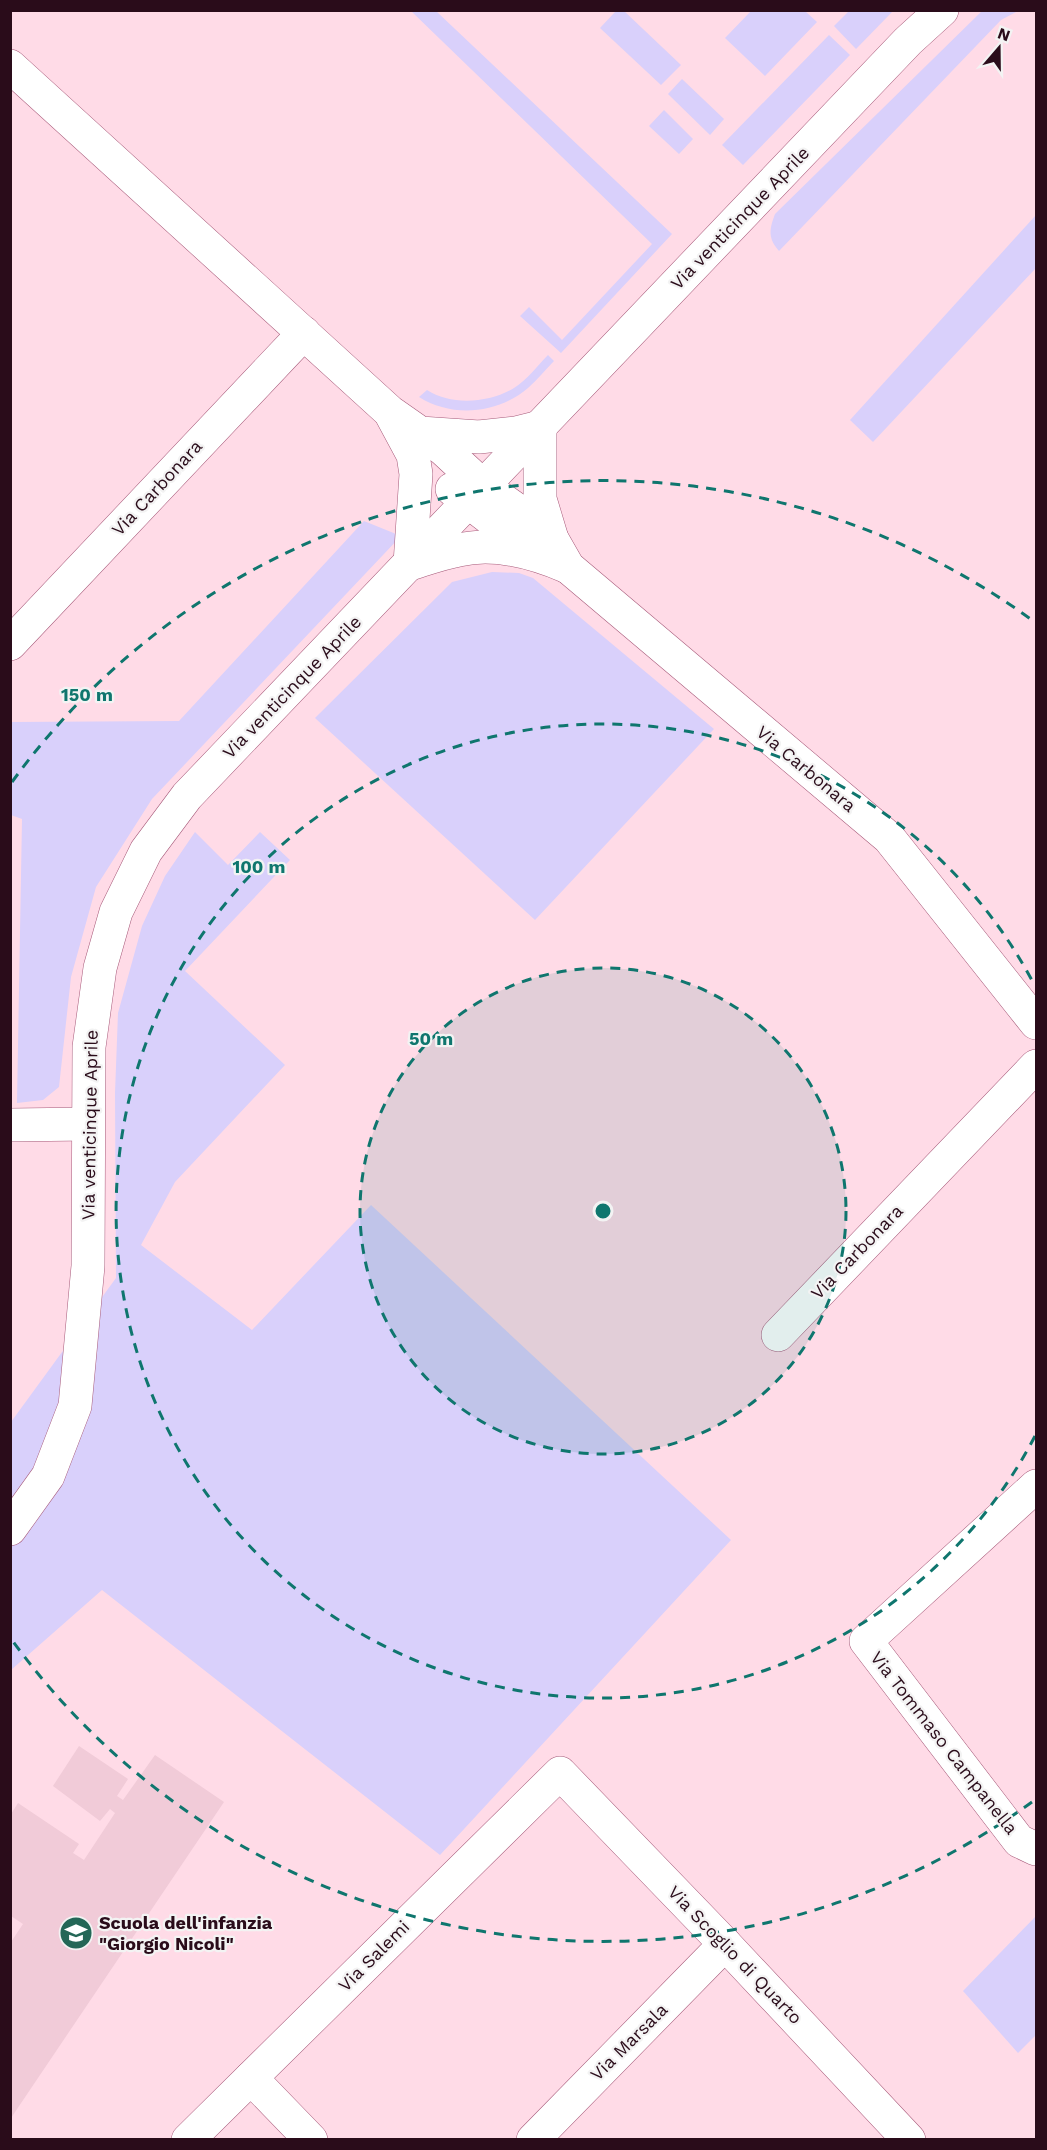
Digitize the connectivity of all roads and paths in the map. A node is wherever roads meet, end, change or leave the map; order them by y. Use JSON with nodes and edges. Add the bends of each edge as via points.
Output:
{"nodes":[{"id":1,"x":942,"y":10,"type":"edge"},
{"id":2,"x":10,"y":66,"type":"edge"},
{"id":3,"x":304,"y":333,"type":"junction"},
{"id":4,"x":540,"y":427,"type":"junction"},
{"id":5,"x":417,"y":444,"type":"junction"},
{"id":6,"x":475,"y":494,"type":"junction"},
{"id":7,"x":544,"y":546,"type":"junction"},
{"id":8,"x":410,"y":564,"type":"junction"},
{"id":9,"x":568,"y":567,"type":"joint"},
{"id":10,"x":10,"y":644,"type":"edge"},
{"id":11,"x":1036,"y":1023,"type":"edge"},
{"id":12,"x":1036,"y":1066,"type":"edge"},
{"id":13,"x":88,"y":1124,"type":"junction"},
{"id":14,"x":10,"y":1125,"type":"edge"},
{"id":15,"x":778,"y":1335,"type":"dead end"},
{"id":16,"x":1036,"y":1486,"type":"edge"},
{"id":17,"x":10,"y":1529,"type":"edge"},
{"id":18,"x":560,"y":1773,"type":"joint"},
{"id":19,"x":1036,"y":1849,"type":"edge"},
{"id":20,"x":725,"y":1944,"type":"junction"},
{"id":21,"x":251,"y":2078,"type":"junction"},
{"id":22,"x":188,"y":2139,"type":"edge"},
{"id":23,"x":311,"y":2139,"type":"edge"},
{"id":24,"x":533,"y":2139,"type":"edge"},
{"id":25,"x":909,"y":2139,"type":"edge"}],
"edges":[{"from":1,"to":4,"type":"street","name":"Via venticinque Aprile"},
{"from":2,"to":3,"type":"street"},
{"from":3,"to":5,"type":"street","via":[[390,412]]},
{"from":3,"to":10,"type":"street","name":"Via Carbonara"},
{"from":4,"to":5,"type":"street"},
{"from":4,"to":6,"type":"street","name":"Via venticinque Aprile"},
{"from":4,"to":7,"type":"street"},
{"from":5,"to":6,"type":"street"},
{"from":5,"to":8,"type":"street"},
{"from":6,"to":7,"type":"street"},
{"from":6,"to":8,"type":"street","name":"Via venticinque Aprile"},
{"from":7,"to":8,"type":"street","name":"Via venticinque Aprile","via":[[461,549]]},
{"from":7,"to":9,"type":"street","name":"Via venticinque Aprile"},
{"from":8,"to":13,"type":"street","name":"Via venticinque Aprile","via":[[187,796],[146,851],[116,912],[100,968],[89,1047]]},
{"from":9,"to":11,"type":"street","name":"Via Carbonara","via":[[889,838]]},
{"from":12,"to":15,"type":"street","name":"Via Carbonara"},
{"from":13,"to":14,"type":"street"},
{"from":13,"to":17,"type":"street","name":"Via venticinque Aprile","via":[[88,1266],[75,1406],[48,1476]]},
{"from":16,"to":19,"type":"street","name":"Via Tommaso Campanella","via":[[866,1641],[1019,1841]]},
{"from":18,"to":20,"type":"street","name":"Via Scoglio di Quarto"},
{"from":18,"to":21,"type":"street","name":"Via Salemi"},
{"from":20,"to":24,"type":"street","name":"Via Marsala"},
{"from":20,"to":25,"type":"street","name":"Via Scoglio di Quarto"},
{"from":21,"to":22,"type":"street","name":"Via Salemi"},
{"from":21,"to":23,"type":"street"}]}
